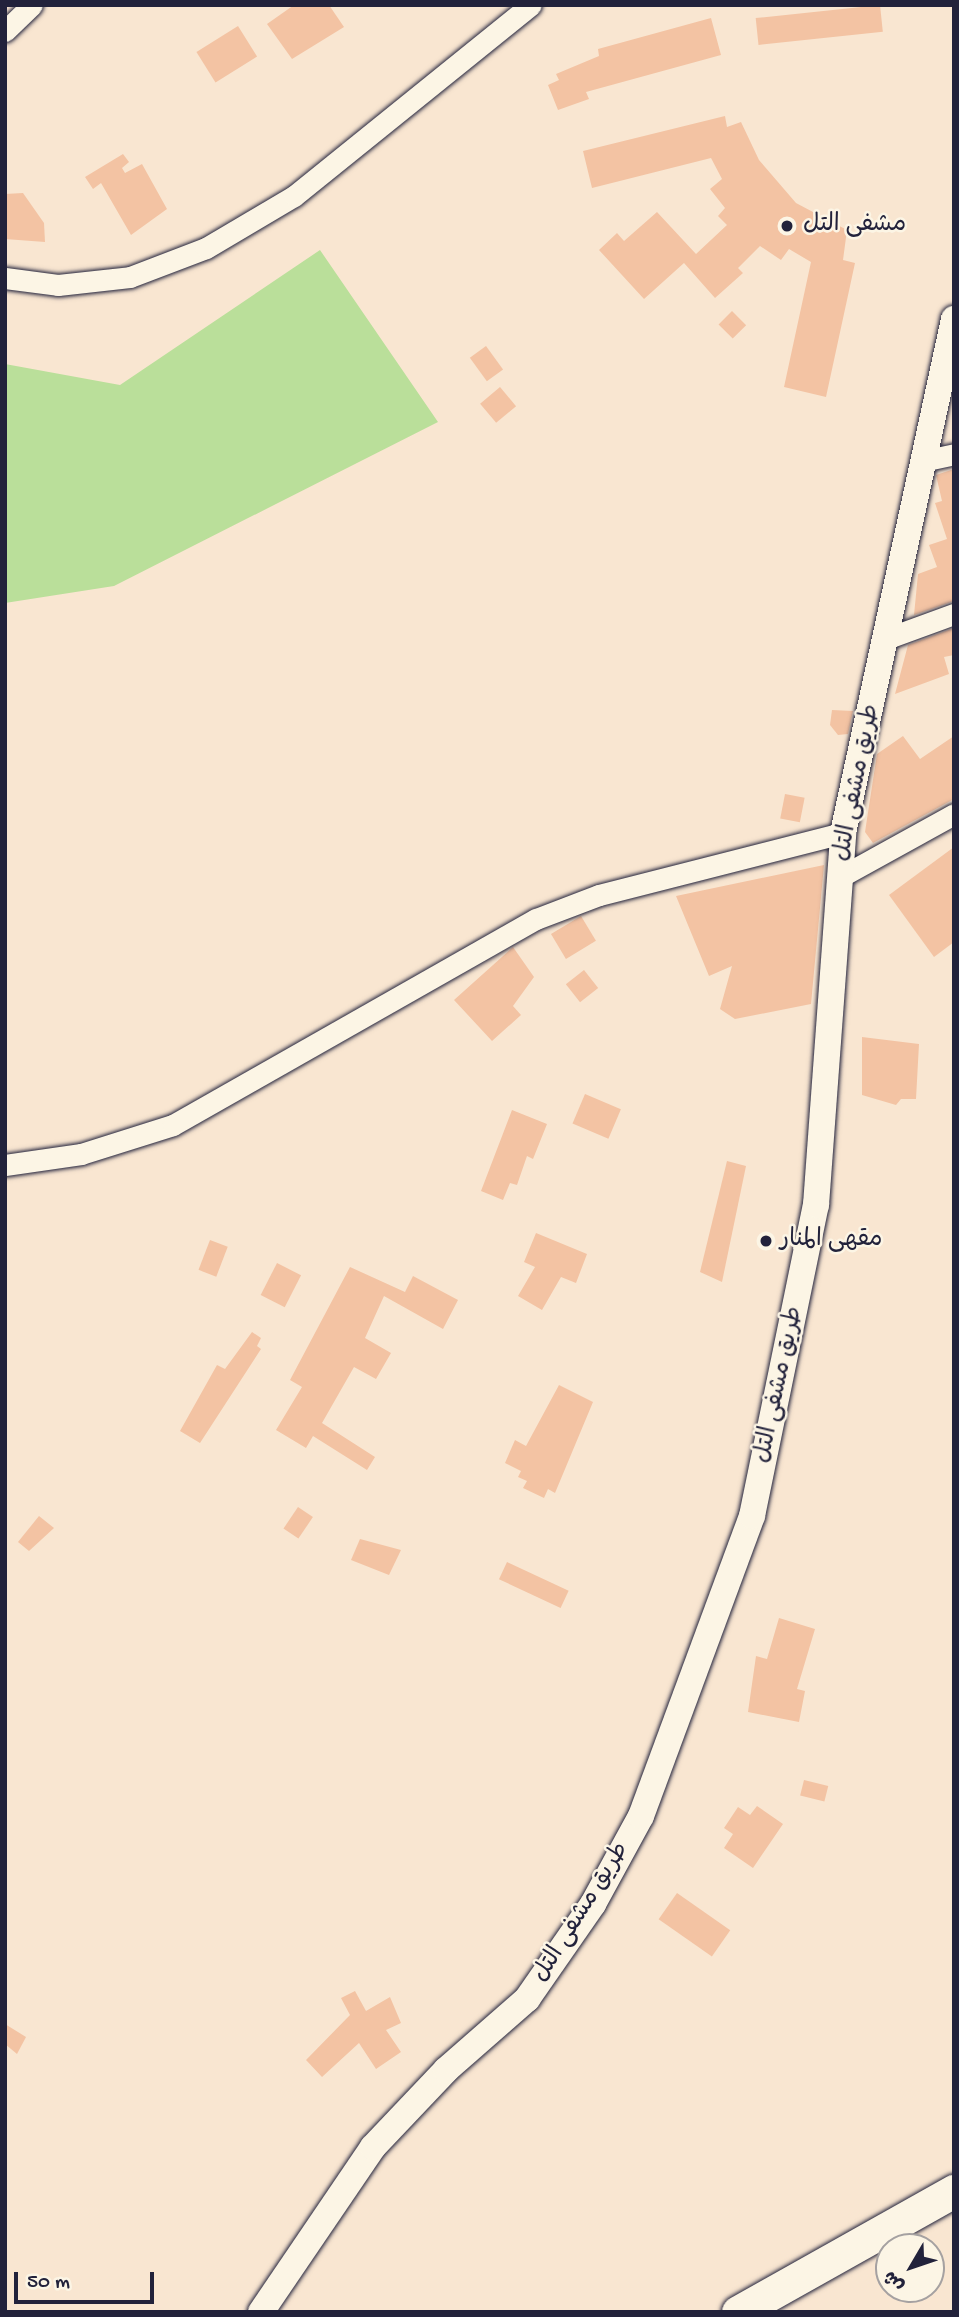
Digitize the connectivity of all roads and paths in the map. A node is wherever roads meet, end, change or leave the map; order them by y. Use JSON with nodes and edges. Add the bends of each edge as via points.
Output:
{"nodes":[{"id":1,"x":32,"y":5,"type":"edge"},
{"id":2,"x":531,"y":5,"type":"edge"},
{"id":3,"x":505,"y":14,"type":"edge"},
{"id":4,"x":5,"y":31,"type":"edge"},
{"id":5,"x":5,"y":278,"type":"edge"},
{"id":6,"x":954,"y":319,"type":"edge"},
{"id":7,"x":954,"y":454,"type":"edge"},
{"id":8,"x":922,"y":461,"type":"junction"},
{"id":9,"x":954,"y":614,"type":"edge"},
{"id":10,"x":888,"y":638,"type":"junction"},
{"id":11,"x":954,"y":814,"type":"edge"},
{"id":12,"x":843,"y":833,"type":"junction"},
{"id":13,"x":840,"y":877,"type":"junction"},
{"id":14,"x":5,"y":1165,"type":"edge"},
{"id":15,"x":954,"y":2191,"type":"edge"},
{"id":16,"x":261,"y":2312,"type":"edge"},
{"id":17,"x":738,"y":2312,"type":"edge"}],
"edges":[{"from":1,"to":4,"type":"street"},
{"from":2,"to":3,"type":"street"},
{"from":3,"to":5,"type":"street","via":[[294,196],[206,248],[130,277],[58,285]]},
{"from":6,"to":8,"type":"street","name":"طريق مشفى التل"},
{"from":7,"to":8,"type":"street"},
{"from":8,"to":10,"type":"street","name":"طريق مشفى التل"},
{"from":9,"to":10,"type":"street"},
{"from":10,"to":12,"type":"street","name":"طريق مشفى التل"},
{"from":11,"to":13,"type":"street"},
{"from":12,"to":13,"type":"street","name":"طريق مشفى التل"},
{"from":12,"to":14,"type":"street","via":[[599,895],[536,919],[173,1125],[80,1154]]},
{"from":13,"to":16,"type":"street","name":"طريق مشفى التل","via":[[816,1205],[787,1355],[752,1516],[641,1816],[593,1904],[527,1999],[446,2070],[373,2147]]},
{"from":15,"to":17,"type":"main road"}]}
